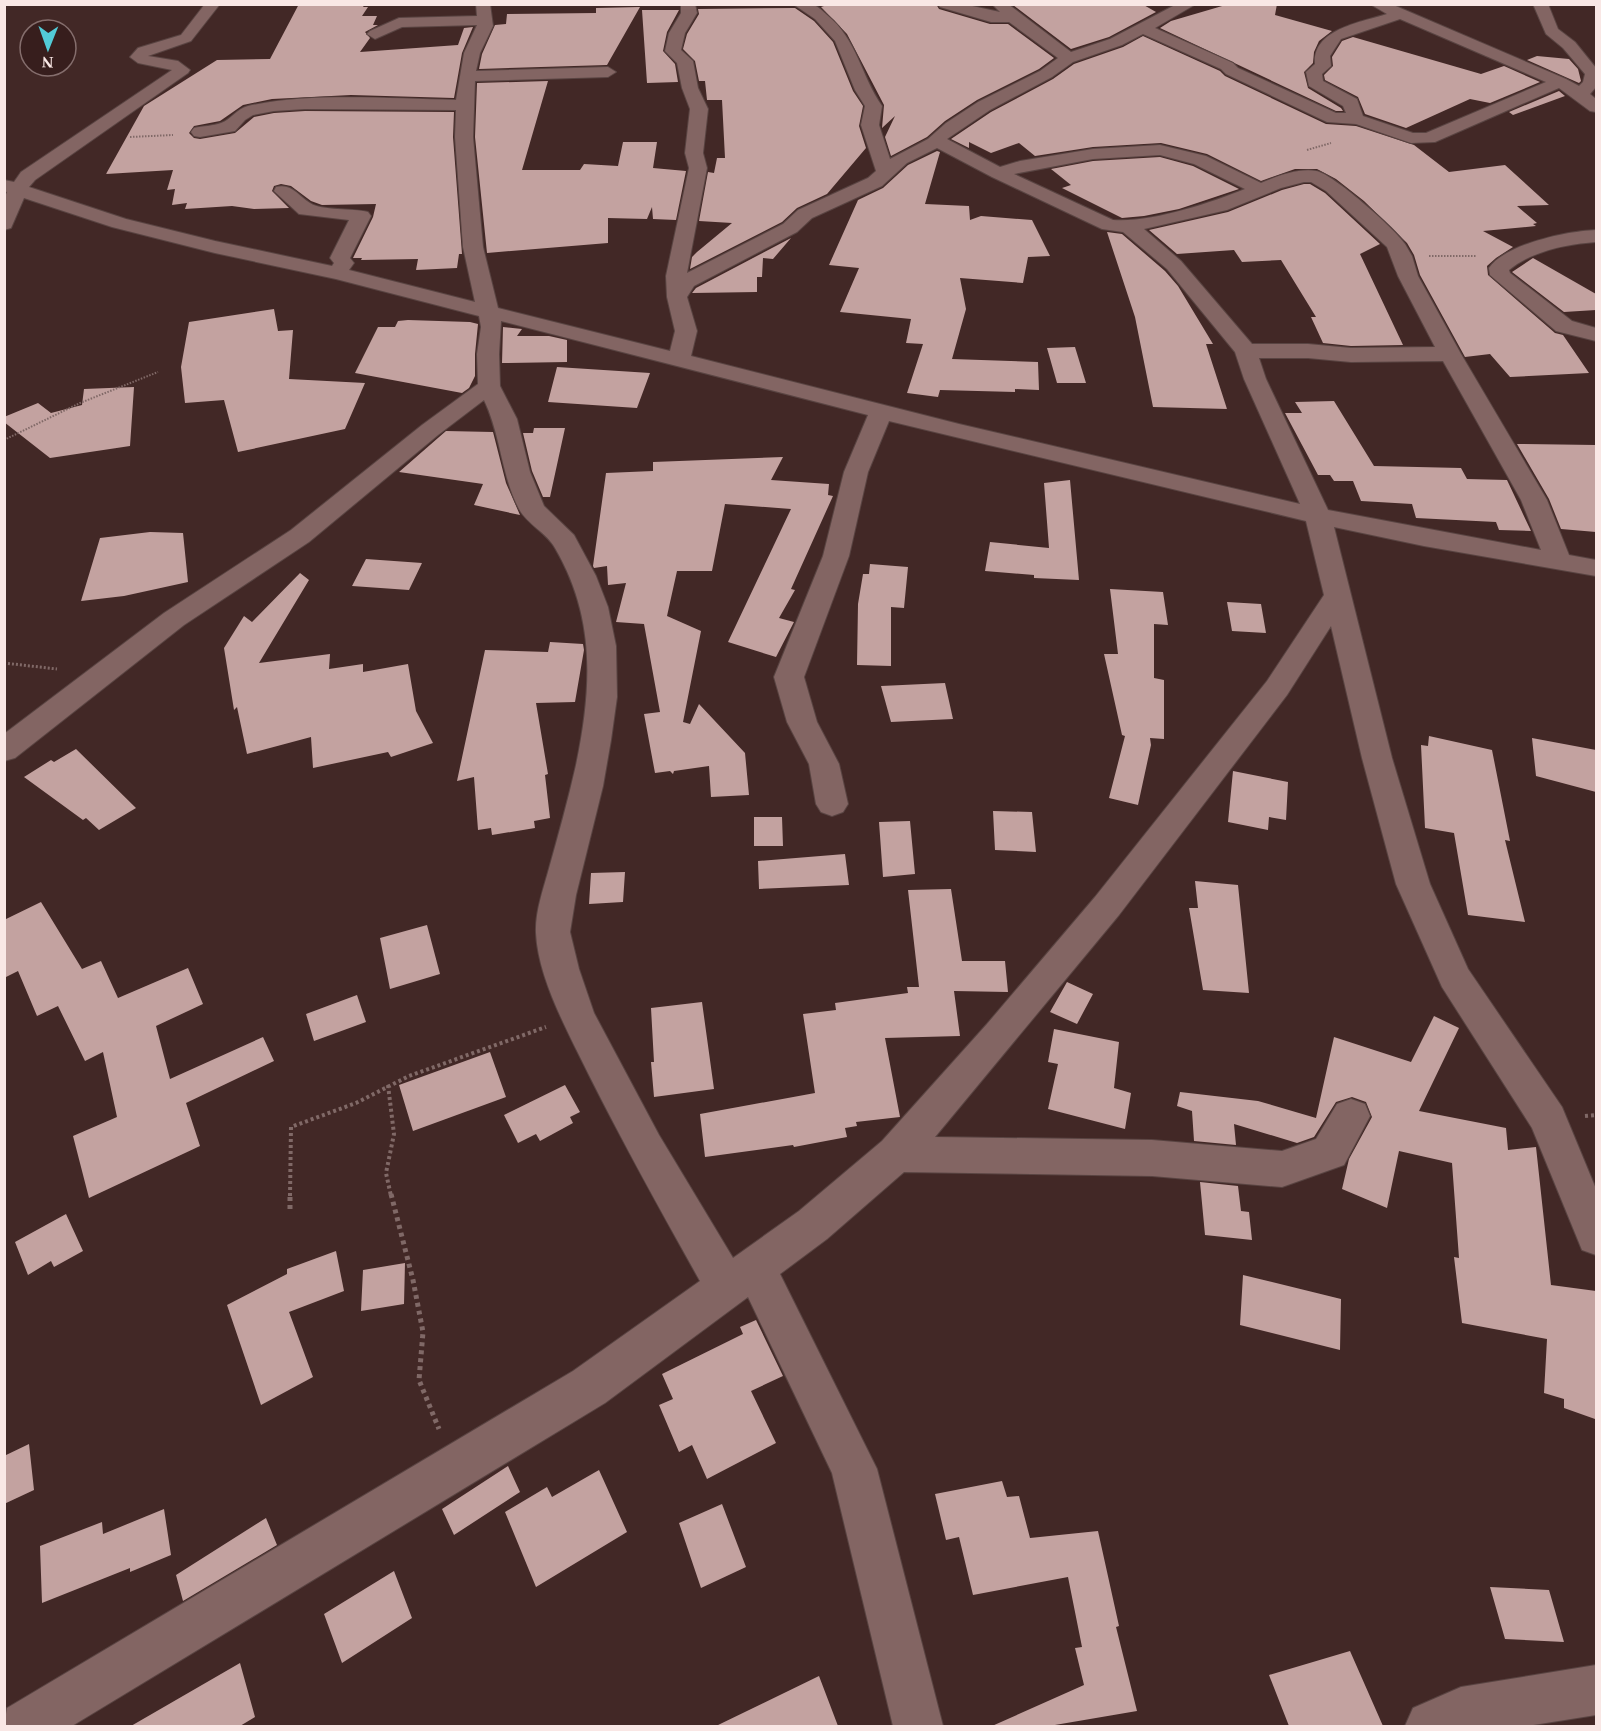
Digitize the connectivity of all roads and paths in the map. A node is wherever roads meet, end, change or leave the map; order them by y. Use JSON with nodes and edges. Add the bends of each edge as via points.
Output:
{"nodes":[{"id":1,"x":213,"y":4,"type":"edge"},
{"id":2,"x":688,"y":4,"type":"edge"},
{"id":3,"x":800,"y":4,"type":"edge"},
{"id":4,"x":945,"y":4,"type":"edge"},
{"id":5,"x":1189,"y":4,"type":"edge"},
{"id":6,"x":1377,"y":4,"type":"edge"},
{"id":7,"x":1540,"y":4,"type":"edge"},
{"id":8,"x":1005,"y":11,"type":"edge"},
{"id":9,"x":483,"y":12,"type":"edge"},
{"id":10,"x":1399,"y":15,"type":"junction"},
{"id":11,"x":1144,"y":29,"type":"junction"},
{"id":12,"x":375,"y":34,"type":"dead end"},
{"id":13,"x":1067,"y":59,"type":"junction"},
{"id":14,"x":609,"y":72,"type":"dead end"},
{"id":15,"x":467,"y":76,"type":"junction"},
{"id":16,"x":1560,"y":82,"type":"junction"},
{"id":17,"x":1580,"y":94,"type":"junction"},
{"id":18,"x":464,"y":105,"type":"junction"},
{"id":19,"x":1596,"y":107,"type":"edge"},
{"id":20,"x":1350,"y":118,"type":"junction"},
{"id":21,"x":200,"y":132,"type":"joint"},
{"id":22,"x":81,"y":138,"type":"junction"},
{"id":23,"x":936,"y":141,"type":"junction"},
{"id":24,"x":885,"y":171,"type":"junction"},
{"id":25,"x":998,"y":173,"type":"junction"},
{"id":26,"x":1304,"y":176,"type":"junction"},
{"id":27,"x":11,"y":188,"type":"edge"},
{"id":28,"x":1260,"y":189,"type":"junction"},
{"id":29,"x":283,"y":191,"type":"dead end"},
{"id":30,"x":4,"y":224,"type":"edge"},
{"id":31,"x":1129,"y":227,"type":"junction"},
{"id":32,"x":1596,"y":236,"type":"edge"},
{"id":33,"x":1402,"y":256,"type":"junction"},
{"id":34,"x":1514,"y":256,"type":"junction"},
{"id":35,"x":337,"y":273,"type":"junction"},
{"id":36,"x":677,"y":297,"type":"junction"},
{"id":37,"x":488,"y":312,"type":"junction"},
{"id":38,"x":1596,"y":335,"type":"edge"},
{"id":39,"x":1246,"y":351,"type":"junction"},
{"id":40,"x":1450,"y":354,"type":"junction"},
{"id":41,"x":679,"y":358,"type":"junction"},
{"id":42,"x":158,"y":372,"type":"dead end"},
{"id":43,"x":489,"y":386,"type":"junction"},
{"id":44,"x":881,"y":412,"type":"junction"},
{"id":45,"x":4,"y":440,"type":"edge"},
{"id":46,"x":1318,"y":516,"type":"junction"},
{"id":47,"x":1559,"y":563,"type":"junction"},
{"id":48,"x":1596,"y":568,"type":"edge"},
{"id":49,"x":1336,"y":597,"type":"junction"},
{"id":50,"x":4,"y":663,"type":"edge"},
{"id":51,"x":101,"y":675,"type":"junction"},
{"id":52,"x":4,"y":750,"type":"edge"},
{"id":53,"x":832,"y":804,"type":"dead end"},
{"id":54,"x":578,"y":1015,"type":"junction"},
{"id":55,"x":388,"y":1085,"type":"junction"},
{"id":56,"x":1351,"y":1116,"type":"dead end"},
{"id":57,"x":896,"y":1154,"type":"junction"},
{"id":58,"x":290,"y":1209,"type":"dead end"},
{"id":59,"x":1596,"y":1236,"type":"edge"},
{"id":60,"x":741,"y":1278,"type":"junction"},
{"id":61,"x":459,"y":1466,"type":"junction"},
{"id":62,"x":1596,"y":1690,"type":"edge"},
{"id":63,"x":25,"y":1726,"type":"edge"},
{"id":64,"x":918,"y":1726,"type":"edge"},
{"id":65,"x":1431,"y":1726,"type":"edge"}],
"edges":[{"from":1,"to":22,"type":"street","via":[[186,38],[144,51],[138,57],[178,65],[182,70]]},
{"from":2,"to":36,"type":"street","via":[[689,13],[677,33],[673,51],[685,61],[699,109],[694,153],[698,168],[676,276]]},
{"from":3,"to":24,"type":"street","via":[[822,17],[846,46],[863,92],[874,106],[870,125]]},
{"from":4,"to":8,"type":"street","via":[[991,17]]},
{"from":5,"to":11,"type":"street"},
{"from":6,"to":10,"type":"street"},
{"from":7,"to":17,"type":"street","via":[[1551,31],[1569,45],[1593,74],[1592,83]]},
{"from":8,"to":13,"type":"street"},
{"from":9,"to":12,"type":"street","via":[[399,22]]},
{"from":9,"to":15,"type":"street","via":[[485,26],[472,53]]},
{"from":10,"to":16,"type":"street"},
{"from":10,"to":20,"type":"street","via":[[1335,36],[1322,56],[1323,66],[1314,72],[1315,83],[1351,103]]},
{"from":11,"to":13,"type":"street"},
{"from":11,"to":20,"type":"street","via":[[1334,118]]},
{"from":13,"to":23,"type":"street","via":[[1046,74],[1001,95]]},
{"from":14,"to":15,"type":"street"},
{"from":15,"to":18,"type":"street"},
{"from":16,"to":17,"type":"street"},
{"from":16,"to":20,"type":"street","via":[[1429,138],[1411,138],[1379,124]]},
{"from":17,"to":19,"type":"street"},
{"from":18,"to":21,"type":"street","via":[[274,106],[248,111],[229,127]]},
{"from":18,"to":37,"type":"street","via":[[473,247]]},
{"from":20,"to":26,"type":"path","via":[[1353,137],[1280,159]]},
{"from":21,"to":22,"type":"path"},
{"from":22,"to":27,"type":"street"},
{"from":23,"to":24,"type":"street"},
{"from":23,"to":25,"type":"street"},
{"from":24,"to":36,"type":"street","via":[[875,182],[804,214],[790,228],[686,282]]},
{"from":25,"to":28,"type":"street","via":[[1093,154],[1160,150],[1200,160]]},
{"from":25,"to":31,"type":"street","via":[[1109,225]]},
{"from":26,"to":28,"type":"street"},
{"from":26,"to":33,"type":"street","via":[[1315,176],[1333,187],[1395,244]]},
{"from":27,"to":30,"type":"street"},
{"from":27,"to":35,"type":"street","via":[[118,223]]},
{"from":28,"to":31,"type":"street","via":[[1220,206]]},
{"from":29,"to":35,"type":"street","via":[[306,210],[362,216],[340,258],[344,263]]},
{"from":31,"to":39,"type":"street","via":[[1174,265]]},
{"from":32,"to":34,"type":"street","via":[[1576,237]]},
{"from":33,"to":34,"type":"path"},
{"from":33,"to":40,"type":"street","via":[[1408,276]]},
{"from":34,"to":38,"type":"street","via":[[1499,268],[1500,275],[1564,326]]},
{"from":35,"to":37,"type":"street"},
{"from":36,"to":41,"type":"street","via":[[686,331]]},
{"from":37,"to":41,"type":"street"},
{"from":37,"to":43,"type":"street","via":[[492,327]]},
{"from":39,"to":40,"type":"street"},
{"from":39,"to":46,"type":"street","via":[[1255,380]]},
{"from":40,"to":47,"type":"street","via":[[1534,500]]},
{"from":41,"to":44,"type":"street"},
{"from":42,"to":45,"type":"path","via":[[82,400]]},
{"from":43,"to":51,"type":"street","via":[[300,536],[174,619]]},
{"from":43,"to":54,"type":"street","via":[[505,419],[532,509],[565,541],[583,576],[602,646],[602,697],[596,740],[553,932],[561,969]]},
{"from":44,"to":46,"type":"street"},
{"from":44,"to":53,"type":"street","via":[[859,464],[836,556],[789,677],[802,722],[824,764]]},
{"from":46,"to":47,"type":"street"},
{"from":46,"to":49,"type":"street"},
{"from":47,"to":48,"type":"street"},
{"from":49,"to":57,"type":"street","via":[[1277,688],[1107,906]]},
{"from":49,"to":59,"type":"street","via":[[1413,885],[1454,977],[1548,1119]]},
{"from":50,"to":51,"type":"path"},
{"from":51,"to":52,"type":"street"},
{"from":54,"to":55,"type":"path"},
{"from":54,"to":60,"type":"street","via":[[645,1147]]},
{"from":55,"to":58,"type":"path","via":[[356,1103],[291,1127]]},
{"from":55,"to":61,"type":"path","via":[[394,1134],[386,1173],[423,1332],[419,1380],[438,1428]]},
{"from":56,"to":57,"type":"street","via":[[1330,1152],[1282,1168],[1152,1158]]},
{"from":57,"to":60,"type":"street","via":[[813,1225]]},
{"from":60,"to":61,"type":"street","via":[[589,1387]]},
{"from":60,"to":64,"type":"street","via":[[854,1469]]},
{"from":61,"to":63,"type":"street"},
{"from":62,"to":65,"type":"street","via":[[1461,1712]]}]}
